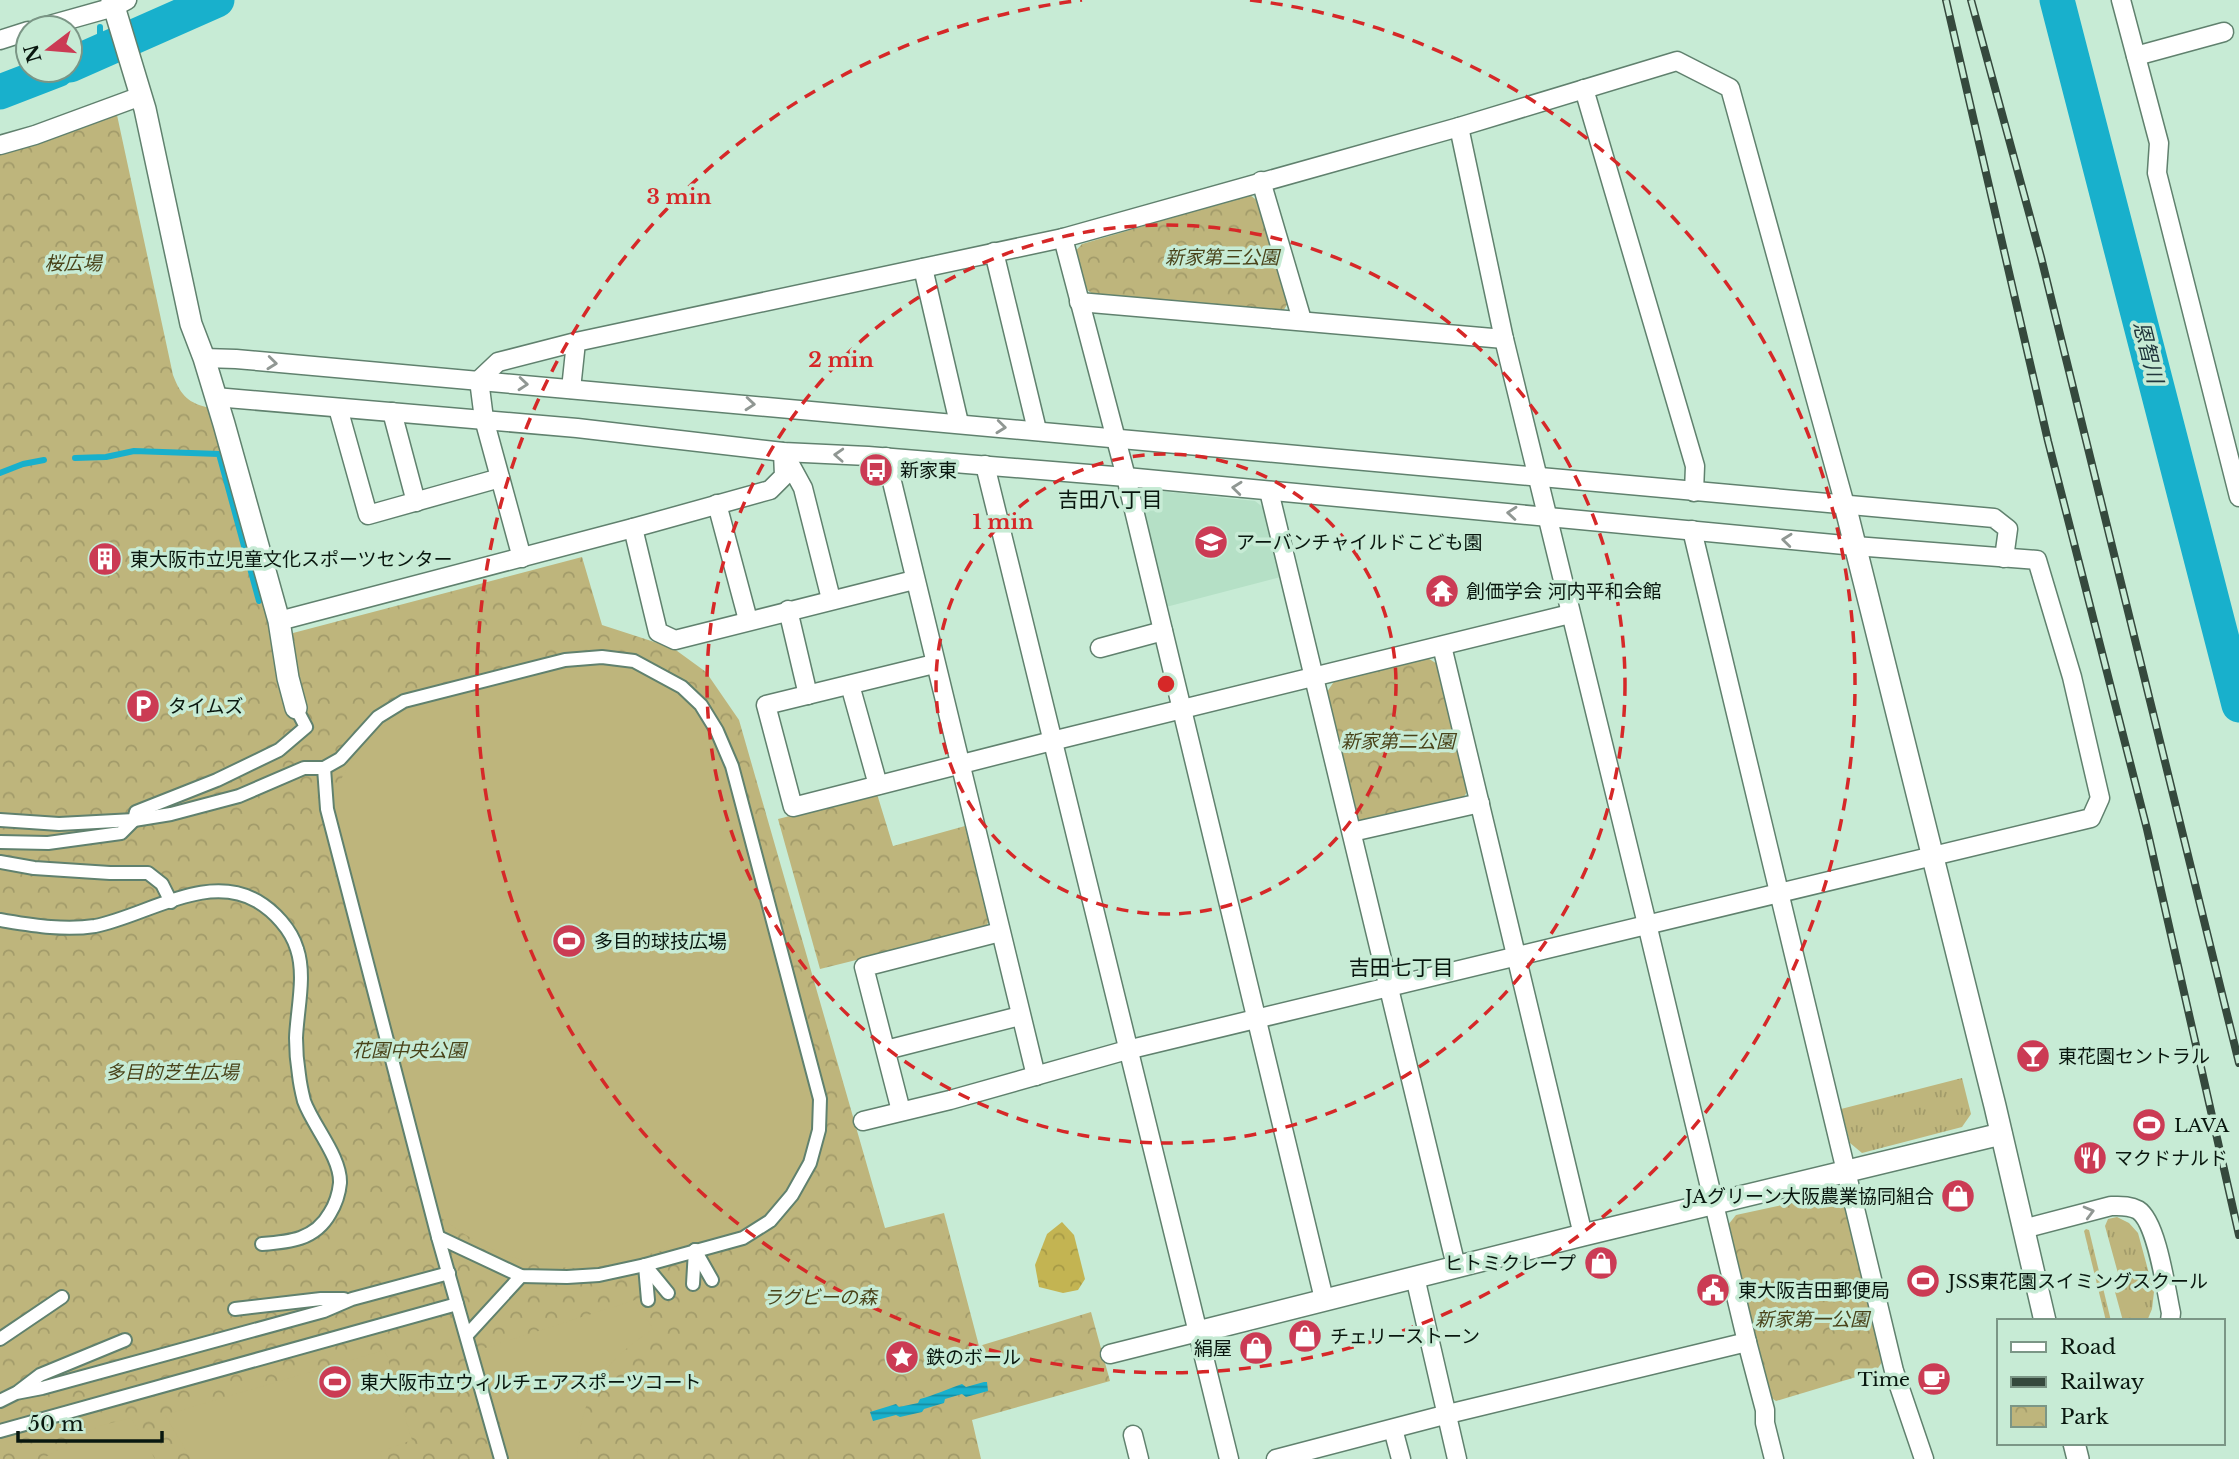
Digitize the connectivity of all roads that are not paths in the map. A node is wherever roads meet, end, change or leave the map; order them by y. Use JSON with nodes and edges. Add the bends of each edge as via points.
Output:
{"nodes":[{"id":1,"x":2121,"y":0,"type":"edge"},
{"id":2,"x":117,"y":6,"type":"edge"},
{"id":3,"x":84,"y":15,"type":"edge"},
{"id":4,"x":2224,"y":32,"type":"dead end"},
{"id":5,"x":2136,"y":56,"type":"junction"},
{"id":6,"x":1584,"y":89,"type":"junction"},
{"id":7,"x":140,"y":90,"type":"junction"},
{"id":8,"x":1459,"y":127,"type":"junction"},
{"id":9,"x":0,"y":145,"type":"edge"},
{"id":10,"x":1261,"y":181,"type":"junction"},
{"id":11,"x":1063,"y":238,"type":"junction"},
{"id":12,"x":994,"y":253,"type":"junction"},
{"id":13,"x":923,"y":268,"type":"junction"},
{"id":14,"x":1079,"y":302,"type":"junction"},
{"id":15,"x":1302,"y":320,"type":"junction"},
{"id":16,"x":1504,"y":339,"type":"junction"},
{"id":17,"x":576,"y":342,"type":"junction"},
{"id":18,"x":204,"y":358,"type":"junction"},
{"id":19,"x":479,"y":380,"type":"junction"},
{"id":20,"x":571,"y":389,"type":"junction"},
{"id":21,"x":215,"y":397,"type":"junction"},
{"id":22,"x":338,"y":408,"type":"junction"},
{"id":23,"x":392,"y":412,"type":"junction"},
{"id":24,"x":484,"y":419,"type":"junction"},
{"id":25,"x":959,"y":423,"type":"junction"},
{"id":26,"x":1037,"y":430,"type":"junction"},
{"id":27,"x":1115,"y":438,"type":"junction"},
{"id":28,"x":783,"y":452,"type":"junction"},
{"id":29,"x":886,"y":457,"type":"junction"},
{"id":30,"x":985,"y":465,"type":"junction"},
{"id":31,"x":1126,"y":477,"type":"junction"},
{"id":32,"x":500,"y":478,"type":"junction"},
{"id":33,"x":1539,"y":478,"type":"junction"},
{"id":34,"x":1269,"y":491,"type":"junction"},
{"id":35,"x":1694,"y":492,"type":"junction"},
{"id":36,"x":2239,"y":497,"type":"edge"},
{"id":37,"x":416,"y":502,"type":"junction"},
{"id":38,"x":717,"y":504,"type":"junction"},
{"id":39,"x":1844,"y":505,"type":"junction"},
{"id":40,"x":1547,"y":516,"type":"junction"},
{"id":41,"x":633,"y":528,"type":"junction"},
{"id":42,"x":1692,"y":530,"type":"junction"},
{"id":43,"x":1855,"y":547,"type":"junction"},
{"id":44,"x":522,"y":558,"type":"junction"},
{"id":45,"x":2004,"y":558,"type":"junction"},
{"id":46,"x":915,"y":580,"type":"junction"},
{"id":47,"x":831,"y":600,"type":"junction"},
{"id":48,"x":788,"y":610,"type":"junction"},
{"id":49,"x":1570,"y":614,"type":"junction"},
{"id":50,"x":748,"y":620,"type":"junction"},
{"id":51,"x":279,"y":621,"type":"junction"},
{"id":52,"x":1163,"y":631,"type":"junction"},
{"id":53,"x":1442,"y":646,"type":"junction"},
{"id":54,"x":1100,"y":648,"type":"dead end"},
{"id":55,"x":934,"y":664,"type":"junction"},
{"id":56,"x":1314,"y":677,"type":"junction"},
{"id":57,"x":850,"y":685,"type":"junction"},
{"id":58,"x":808,"y":695,"type":"junction"},
{"id":59,"x":296,"y":708,"type":"joint"},
{"id":60,"x":1183,"y":710,"type":"junction"},
{"id":61,"x":1052,"y":741,"type":"junction"},
{"id":62,"x":960,"y":765,"type":"junction"},
{"id":63,"x":324,"y":768,"type":"junction"},
{"id":64,"x":878,"y":785,"type":"junction"},
{"id":65,"x":1480,"y":803,"type":"junction"},
{"id":66,"x":0,"y":820,"type":"edge"},
{"id":67,"x":134,"y":820,"type":"junction"},
{"id":68,"x":1352,"y":832,"type":"junction"},
{"id":69,"x":0,"y":842,"type":"edge"},
{"id":70,"x":1933,"y":856,"type":"junction"},
{"id":71,"x":0,"y":862,"type":"edge"},
{"id":72,"x":1780,"y":893,"type":"junction"},
{"id":73,"x":171,"y":902,"type":"junction"},
{"id":74,"x":0,"y":920,"type":"edge"},
{"id":75,"x":1647,"y":924,"type":"junction"},
{"id":76,"x":1000,"y":932,"type":"junction"},
{"id":77,"x":1518,"y":955,"type":"junction"},
{"id":78,"x":1388,"y":987,"type":"junction"},
{"id":79,"x":1020,"y":1016,"type":"junction"},
{"id":80,"x":1256,"y":1018,"type":"junction"},
{"id":81,"x":886,"y":1050,"type":"junction"},
{"id":82,"x":1127,"y":1050,"type":"junction"},
{"id":83,"x":1036,"y":1076,"type":"junction"},
{"id":84,"x":901,"y":1111,"type":"junction"},
{"id":85,"x":863,"y":1122,"type":"dead end"},
{"id":86,"x":2001,"y":1134,"type":"junction"},
{"id":87,"x":1847,"y":1172,"type":"junction"},
{"id":88,"x":1714,"y":1204,"type":"junction"},
{"id":89,"x":2023,"y":1229,"type":"junction"},
{"id":90,"x":1583,"y":1234,"type":"junction"},
{"id":91,"x":438,"y":1237,"type":"junction"},
{"id":92,"x":262,"y":1244,"type":"dead end"},
{"id":93,"x":695,"y":1250,"type":"junction"},
{"id":94,"x":645,"y":1265,"type":"junction"},
{"id":95,"x":1456,"y":1266,"type":"junction"},
{"id":96,"x":449,"y":1273,"type":"junction"},
{"id":97,"x":521,"y":1276,"type":"junction"},
{"id":98,"x":1415,"y":1277,"type":"junction"},
{"id":99,"x":712,"y":1280,"type":"dead end"},
{"id":100,"x":693,"y":1284,"type":"dead end"},
{"id":101,"x":668,"y":1293,"type":"dead end"},
{"id":102,"x":62,"y":1297,"type":"dead end"},
{"id":103,"x":352,"y":1299,"type":"junction"},
{"id":104,"x":1324,"y":1299,"type":"junction"},
{"id":105,"x":648,"y":1300,"type":"dead end"},
{"id":106,"x":457,"y":1304,"type":"junction"},
{"id":107,"x":234,"y":1310,"type":"dead end"},
{"id":108,"x":2045,"y":1319,"type":"edge"},
{"id":109,"x":2170,"y":1319,"type":"edge"},
{"id":110,"x":1198,"y":1332,"type":"junction"},
{"id":111,"x":467,"y":1335,"type":"junction"},
{"id":112,"x":0,"y":1339,"type":"edge"},
{"id":113,"x":125,"y":1340,"type":"dead end"},
{"id":114,"x":1746,"y":1342,"type":"junction"},
{"id":115,"x":1110,"y":1354,"type":"dead end"},
{"id":116,"x":16,"y":1393,"type":"junction"},
{"id":117,"x":0,"y":1401,"type":"edge"},
{"id":118,"x":1448,"y":1414,"type":"junction"},
{"id":119,"x":1394,"y":1429,"type":"junction"},
{"id":120,"x":0,"y":1431,"type":"edge"},
{"id":121,"x":1133,"y":1435,"type":"dead end"},
{"id":122,"x":501,"y":1459,"type":"edge"},
{"id":123,"x":1139,"y":1459,"type":"edge"},
{"id":124,"x":1229,"y":1459,"type":"edge"},
{"id":125,"x":1276,"y":1459,"type":"edge"},
{"id":126,"x":1401,"y":1459,"type":"edge"},
{"id":127,"x":1457,"y":1459,"type":"edge"},
{"id":128,"x":1774,"y":1459,"type":"edge"},
{"id":129,"x":1924,"y":1459,"type":"edge"}],
"edges":[{"from":1,"to":5,"type":"street"},
{"from":2,"to":3,"type":"street"},
{"from":2,"to":7,"type":"street"},
{"from":4,"to":5,"type":"street"},
{"from":5,"to":36,"type":"street","via":[[2159,143],[2157,173]]},
{"from":6,"to":8,"type":"street"},
{"from":6,"to":35,"type":"street","via":[[1695,466]]},
{"from":6,"to":39,"type":"street","via":[[1677,61],[1730,88]]},
{"from":7,"to":9,"type":"street"},
{"from":7,"to":18,"type":"street","via":[[191,324]]},
{"from":8,"to":10,"type":"street"},
{"from":8,"to":16,"type":"street"},
{"from":10,"to":11,"type":"street"},
{"from":10,"to":15,"type":"street"},
{"from":11,"to":12,"type":"street"},
{"from":11,"to":14,"type":"street"},
{"from":12,"to":13,"type":"street"},
{"from":12,"to":26,"type":"street"},
{"from":13,"to":17,"type":"street"},
{"from":13,"to":25,"type":"street"},
{"from":14,"to":15,"type":"street"},
{"from":14,"to":27,"type":"street"},
{"from":15,"to":16,"type":"street"},
{"from":16,"to":33,"type":"street"},
{"from":17,"to":19,"type":"street","via":[[498,362]]},
{"from":17,"to":20,"type":"street"},
{"from":18,"to":19,"type":"street","one_way":true},
{"from":18,"to":21,"type":"street"},
{"from":19,"to":20,"type":"street","one_way":true},
{"from":19,"to":24,"type":"street"},
{"from":20,"to":25,"type":"street","one_way":true},
{"from":21,"to":22,"type":"street"},
{"from":21,"to":51,"type":"street"},
{"from":22,"to":23,"type":"street"},
{"from":22,"to":37,"type":"street","via":[[368,515]]},
{"from":23,"to":24,"type":"street"},
{"from":23,"to":37,"type":"street"},
{"from":24,"to":28,"type":"street"},
{"from":24,"to":32,"type":"street"},
{"from":25,"to":26,"type":"street","one_way":true},
{"from":26,"to":27,"type":"street"},
{"from":27,"to":31,"type":"street"},
{"from":27,"to":33,"type":"street"},
{"from":29,"to":28,"type":"street","one_way":true},
{"from":28,"to":38,"type":"street","via":[[784,476],[770,490]]},
{"from":28,"to":47,"type":"street","via":[[803,488]]},
{"from":29,"to":30,"type":"street"},
{"from":29,"to":46,"type":"street"},
{"from":30,"to":31,"type":"street"},
{"from":30,"to":61,"type":"street"},
{"from":34,"to":31,"type":"street","one_way":true},
{"from":31,"to":52,"type":"street"},
{"from":32,"to":37,"type":"street"},
{"from":32,"to":44,"type":"street"},
{"from":33,"to":35,"type":"street"},
{"from":33,"to":40,"type":"street"},
{"from":40,"to":34,"type":"street","one_way":true},
{"from":34,"to":56,"type":"street"},
{"from":35,"to":39,"type":"street"},
{"from":38,"to":41,"type":"street"},
{"from":38,"to":50,"type":"street"},
{"from":39,"to":43,"type":"street"},
{"from":39,"to":45,"type":"street","via":[[1994,518],[2008,529]]},
{"from":40,"to":42,"type":"street"},
{"from":40,"to":49,"type":"street"},
{"from":41,"to":44,"type":"street"},
{"from":41,"to":50,"type":"street","via":[[658,632],[675,640]]},
{"from":43,"to":42,"type":"street","one_way":true},
{"from":42,"to":72,"type":"street"},
{"from":43,"to":45,"type":"street"},
{"from":43,"to":70,"type":"street"},
{"from":44,"to":51,"type":"street"},
{"from":45,"to":70,"type":"street","via":[[2037,560],[2100,798],[2091,818]]},
{"from":46,"to":47,"type":"street"},
{"from":46,"to":55,"type":"street"},
{"from":47,"to":48,"type":"street"},
{"from":48,"to":50,"type":"street"},
{"from":48,"to":58,"type":"street"},
{"from":49,"to":53,"type":"street"},
{"from":49,"to":75,"type":"street"},
{"from":51,"to":59,"type":"street"},
{"from":52,"to":54,"type":"street"},
{"from":52,"to":60,"type":"street"},
{"from":53,"to":56,"type":"street"},
{"from":53,"to":65,"type":"street"},
{"from":55,"to":57,"type":"street"},
{"from":55,"to":62,"type":"street"},
{"from":56,"to":60,"type":"street"},
{"from":56,"to":68,"type":"street"},
{"from":57,"to":58,"type":"street"},
{"from":57,"to":64,"type":"street"},
{"from":58,"to":64,"type":"street","via":[[766,705],[793,807]]},
{"from":59,"to":67,"type":"street","via":[[306,727],[279,750],[136,812]]},
{"from":60,"to":61,"type":"street"},
{"from":60,"to":80,"type":"street"},
{"from":61,"to":62,"type":"street"},
{"from":61,"to":82,"type":"street"},
{"from":62,"to":64,"type":"street"},
{"from":62,"to":76,"type":"street"},
{"from":63,"to":67,"type":"street","via":[[304,768],[239,796]]},
{"from":63,"to":91,"type":"street","via":[[327,809]]},
{"from":63,"to":93,"type":"street","via":[[340,759],[379,717],[404,701],[565,660],[601,657],[634,661],[682,687],[701,705],[732,766],[820,1099],[819,1130],[810,1163],[770,1222],[743,1238]]},
{"from":65,"to":68,"type":"street"},
{"from":65,"to":77,"type":"street"},
{"from":66,"to":67,"type":"street","via":[[59,824]]},
{"from":67,"to":69,"type":"street","via":[[121,833],[48,843]]},
{"from":68,"to":78,"type":"street"},
{"from":70,"to":72,"type":"street"},
{"from":70,"to":86,"type":"street"},
{"from":71,"to":73,"type":"street","via":[[148,873],[162,884]]},
{"from":72,"to":75,"type":"street"},
{"from":72,"to":87,"type":"street"},
{"from":73,"to":74,"type":"street","via":[[96,926],[65,928]]},
{"from":73,"to":92,"type":"street","via":[[209,891],[241,893],[285,924],[297,949],[299,1076],[305,1102],[340,1182],[325,1222],[308,1236]]},
{"from":75,"to":77,"type":"street"},
{"from":75,"to":88,"type":"street"},
{"from":76,"to":79,"type":"street"},
{"from":76,"to":81,"type":"street","via":[[864,967]]},
{"from":77,"to":78,"type":"street"},
{"from":77,"to":90,"type":"street"},
{"from":78,"to":80,"type":"street"},
{"from":78,"to":95,"type":"street"},
{"from":79,"to":81,"type":"street"},
{"from":79,"to":83,"type":"street"},
{"from":80,"to":82,"type":"street"},
{"from":80,"to":104,"type":"street"},
{"from":81,"to":84,"type":"street"},
{"from":82,"to":83,"type":"street"},
{"from":82,"to":110,"type":"street"},
{"from":83,"to":84,"type":"street"},
{"from":84,"to":85,"type":"street"},
{"from":86,"to":87,"type":"street"},
{"from":86,"to":89,"type":"street"},
{"from":87,"to":88,"type":"street"},
{"from":87,"to":129,"type":"street","via":[[1894,1371]]},
{"from":88,"to":90,"type":"street"},
{"from":88,"to":114,"type":"street"},
{"from":89,"to":108,"type":"street"},
{"from":89,"to":109,"type":"street","one_way":true,"via":[[2111,1206],[2139,1210],[2150,1225]]},
{"from":90,"to":95,"type":"street"},
{"from":91,"to":96,"type":"street"},
{"from":91,"to":97,"type":"street"},
{"from":93,"to":94,"type":"street"},
{"from":93,"to":99,"type":"street"},
{"from":93,"to":100,"type":"street"},
{"from":94,"to":97,"type":"street","via":[[599,1275]]},
{"from":94,"to":101,"type":"street"},
{"from":94,"to":105,"type":"street"},
{"from":95,"to":98,"type":"street"},
{"from":96,"to":103,"type":"street"},
{"from":96,"to":106,"type":"street"},
{"from":97,"to":111,"type":"street"},
{"from":98,"to":104,"type":"street"},
{"from":98,"to":118,"type":"street"},
{"from":102,"to":112,"type":"street"},
{"from":103,"to":107,"type":"street"},
{"from":103,"to":116,"type":"street","via":[[324,1311]]},
{"from":104,"to":110,"type":"street"},
{"from":106,"to":111,"type":"street"},
{"from":106,"to":120,"type":"street"},
{"from":110,"to":115,"type":"street"},
{"from":110,"to":124,"type":"street"},
{"from":111,"to":122,"type":"street"},
{"from":113,"to":116,"type":"street","via":[[40,1376]]},
{"from":114,"to":118,"type":"street"},
{"from":114,"to":128,"type":"street"},
{"from":116,"to":117,"type":"street"},
{"from":118,"to":119,"type":"street"},
{"from":118,"to":127,"type":"street"},
{"from":119,"to":125,"type":"street"},
{"from":119,"to":126,"type":"street"},
{"from":121,"to":123,"type":"street"}]}
